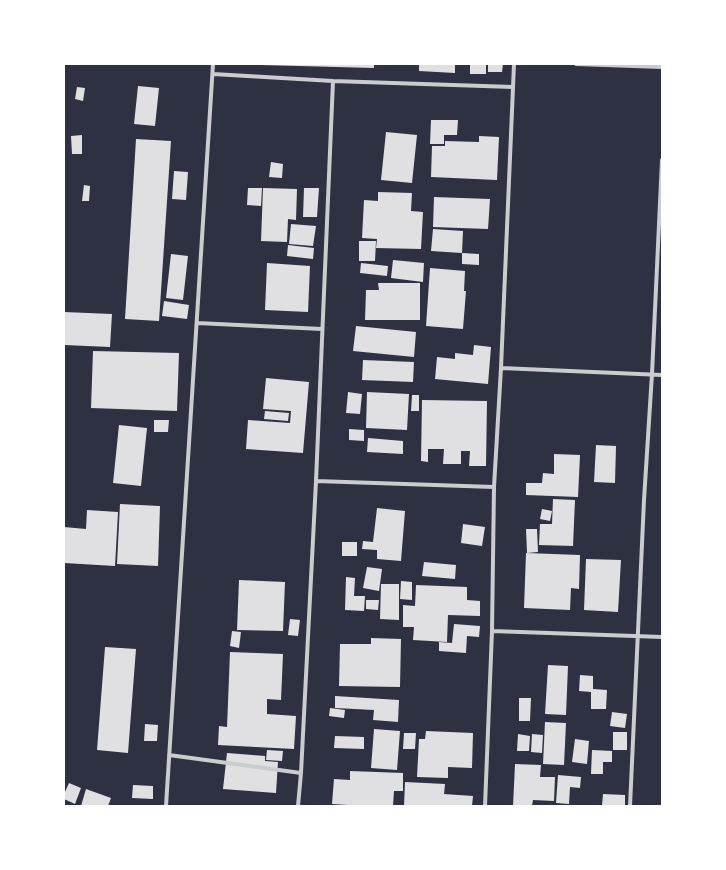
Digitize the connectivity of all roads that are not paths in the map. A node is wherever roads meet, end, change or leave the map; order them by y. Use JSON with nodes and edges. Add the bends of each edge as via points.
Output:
{"nodes":[{"id":1,"x":214,"y":64,"type":"edge"},
{"id":2,"x":514,"y":64,"type":"edge"},
{"id":3,"x":576,"y":64,"type":"edge"},
{"id":4,"x":662,"y":67,"type":"edge"},
{"id":5,"x":213,"y":74,"type":"junction"},
{"id":6,"x":333,"y":81,"type":"junction"},
{"id":7,"x":514,"y":87,"type":"junction"},
{"id":8,"x":662,"y":160,"type":"edge"},
{"id":9,"x":197,"y":323,"type":"junction"},
{"id":10,"x":322,"y":329,"type":"junction"},
{"id":11,"x":501,"y":368,"type":"junction"},
{"id":12,"x":652,"y":374,"type":"junction"},
{"id":13,"x":662,"y":375,"type":"edge"},
{"id":14,"x":316,"y":481,"type":"junction"},
{"id":15,"x":494,"y":487,"type":"junction"},
{"id":16,"x":492,"y":631,"type":"junction"},
{"id":17,"x":638,"y":636,"type":"junction"},
{"id":18,"x":662,"y":636,"type":"edge"},
{"id":19,"x":169,"y":755,"type":"junction"},
{"id":20,"x":301,"y":773,"type":"junction"},
{"id":21,"x":166,"y":806,"type":"edge"},
{"id":22,"x":298,"y":806,"type":"edge"},
{"id":23,"x":485,"y":806,"type":"edge"},
{"id":24,"x":630,"y":806,"type":"edge"}],
"edges":[{"from":1,"to":5,"type":"street"},
{"from":2,"to":7,"type":"street"},
{"from":3,"to":4,"type":"street"},
{"from":5,"to":6,"type":"street"},
{"from":5,"to":9,"type":"street"},
{"from":6,"to":7,"type":"street"},
{"from":6,"to":10,"type":"street"},
{"from":7,"to":11,"type":"street"},
{"from":8,"to":12,"type":"street"},
{"from":9,"to":10,"type":"street"},
{"from":9,"to":19,"type":"street"},
{"from":10,"to":14,"type":"street"},
{"from":11,"to":12,"type":"street"},
{"from":11,"to":15,"type":"street"},
{"from":12,"to":13,"type":"street"},
{"from":12,"to":17,"type":"street"},
{"from":14,"to":15,"type":"street"},
{"from":14,"to":20,"type":"street"},
{"from":15,"to":16,"type":"street"},
{"from":16,"to":17,"type":"street"},
{"from":16,"to":23,"type":"street"},
{"from":17,"to":18,"type":"street"},
{"from":17,"to":24,"type":"street"},
{"from":19,"to":20,"type":"street"},
{"from":19,"to":21,"type":"street"},
{"from":20,"to":22,"type":"street"}]}
